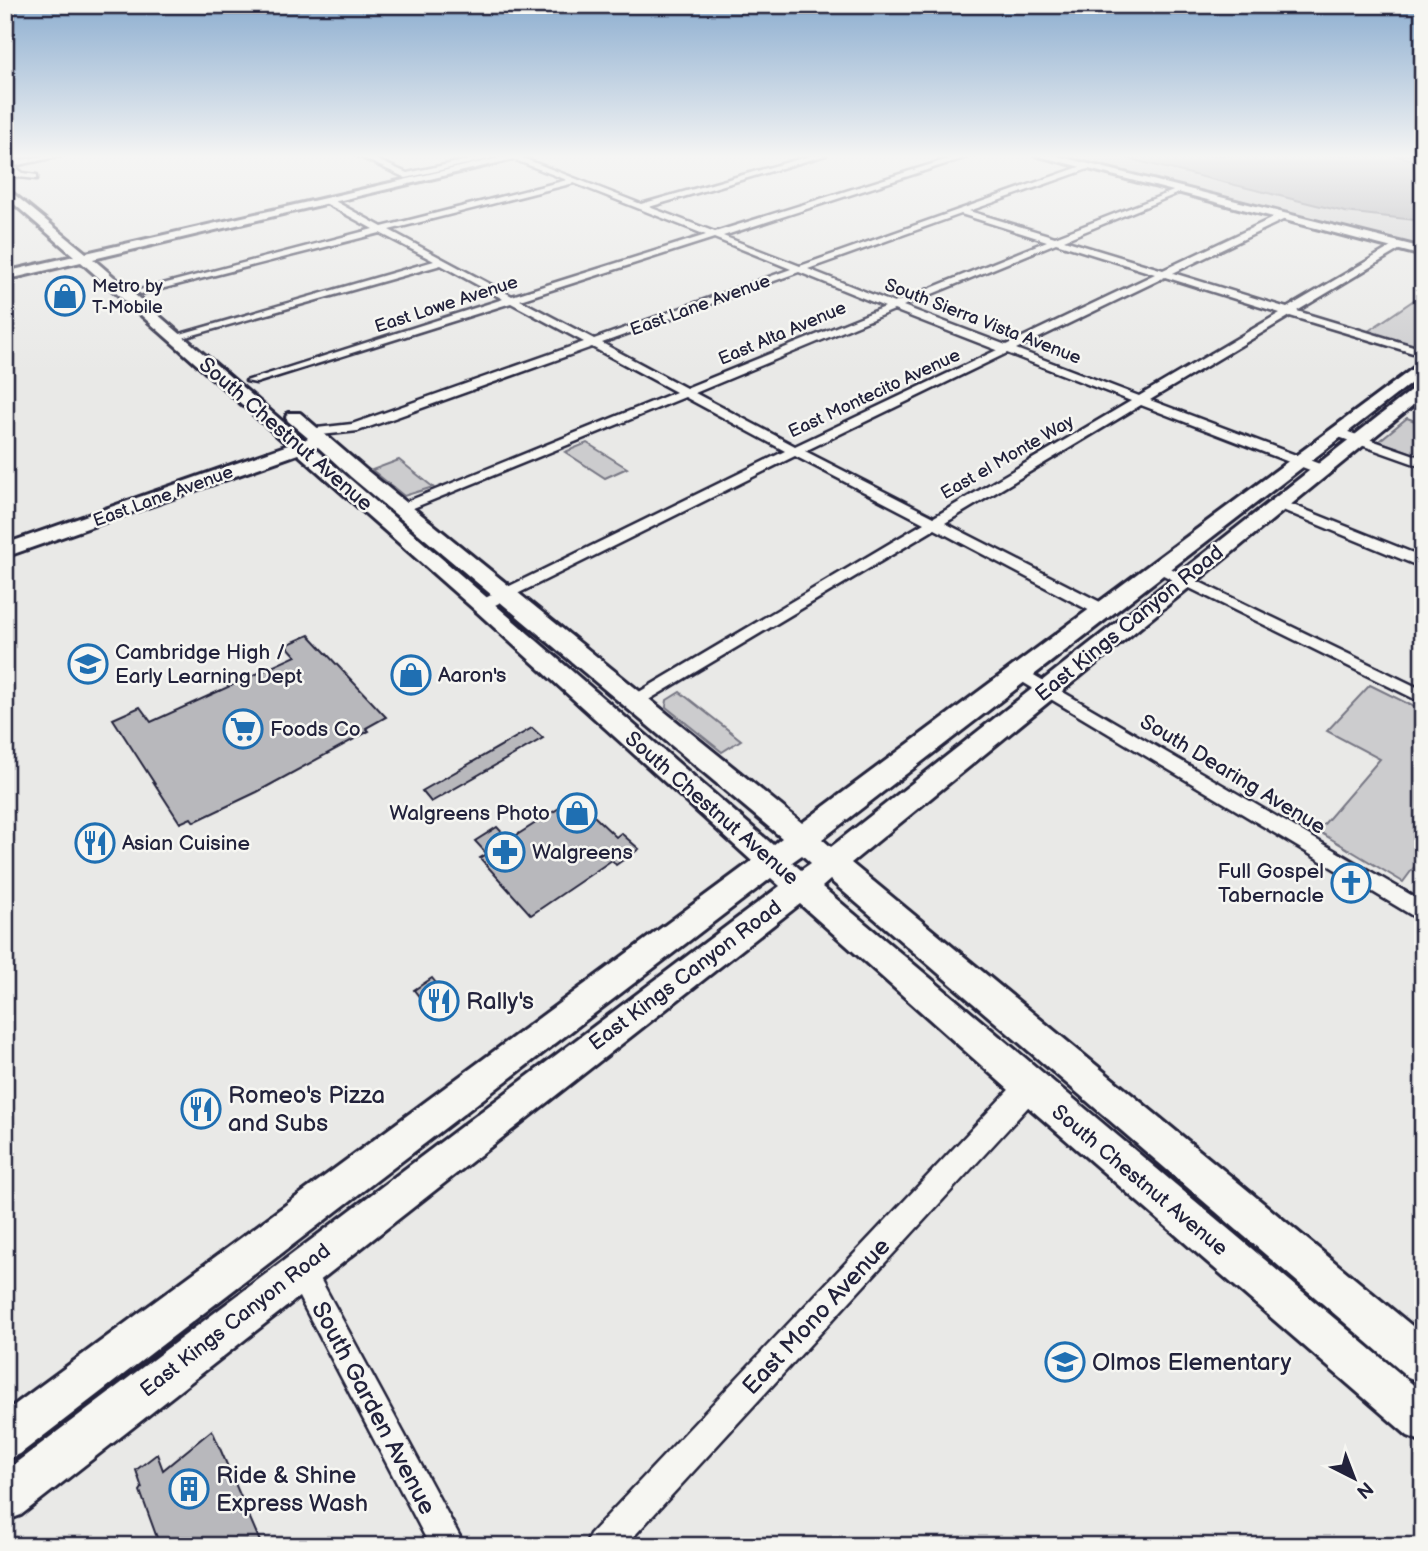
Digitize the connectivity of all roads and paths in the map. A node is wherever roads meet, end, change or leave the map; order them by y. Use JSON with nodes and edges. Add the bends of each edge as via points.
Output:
{"nodes":[{"id":1,"x":52,"y":227,"type":"edge"},
{"id":2,"x":62,"y":227,"type":"edge"},
{"id":3,"x":216,"y":227,"type":"edge"},
{"id":4,"x":379,"y":227,"type":"edge"},
{"id":5,"x":388,"y":227,"type":"edge"},
{"id":6,"x":695,"y":227,"type":"edge"},
{"id":7,"x":738,"y":227,"type":"edge"},
{"id":8,"x":914,"y":227,"type":"edge"},
{"id":9,"x":1012,"y":227,"type":"edge"},
{"id":10,"x":1089,"y":227,"type":"edge"},
{"id":11,"x":1260,"y":227,"type":"edge"},
{"id":12,"x":1324,"y":227,"type":"edge"},
{"id":13,"x":382,"y":229,"type":"junction"},
{"id":14,"x":714,"y":235,"type":"junction"},
{"id":15,"x":1056,"y":241,"type":"junction"},
{"id":16,"x":1399,"y":246,"type":"junction"},
{"id":17,"x":1423,"y":252,"type":"edge"},
{"id":18,"x":90,"y":257,"type":"junction"},
{"id":19,"x":442,"y":262,"type":"junction"},
{"id":20,"x":802,"y":268,"type":"junction"},
{"id":21,"x":1162,"y":274,"type":"junction"},
{"id":22,"x":5,"y":276,"type":"edge"},
{"id":23,"x":141,"y":291,"type":"junction"},
{"id":24,"x":513,"y":299,"type":"junction"},
{"id":25,"x":893,"y":306,"type":"junction"},
{"id":26,"x":1286,"y":313,"type":"junction"},
{"id":27,"x":192,"y":333,"type":"junction"},
{"id":28,"x":175,"y":337,"type":"junction"},
{"id":29,"x":595,"y":342,"type":"junction"},
{"id":30,"x":212,"y":349,"type":"dead end"},
{"id":31,"x":1009,"y":350,"type":"junction"},
{"id":32,"x":1423,"y":353,"type":"edge"},
{"id":33,"x":1423,"y":366,"type":"edge"},
{"id":34,"x":217,"y":373,"type":"junction"},
{"id":35,"x":247,"y":377,"type":"joint"},
{"id":36,"x":1404,"y":381,"type":"junction"},
{"id":37,"x":1423,"y":388,"type":"edge"},
{"id":38,"x":685,"y":392,"type":"junction"},
{"id":39,"x":1141,"y":400,"type":"junction"},
{"id":40,"x":285,"y":409,"type":"dead end"},
{"id":41,"x":354,"y":428,"type":"junction"},
{"id":42,"x":1337,"y":432,"type":"junction"},
{"id":43,"x":1358,"y":440,"type":"junction"},
{"id":44,"x":315,"y":441,"type":"junction"},
{"id":45,"x":795,"y":451,"type":"junction"},
{"id":46,"x":1299,"y":461,"type":"junction"},
{"id":47,"x":1423,"y":463,"type":"edge"},
{"id":48,"x":1320,"y":469,"type":"junction"},
{"id":49,"x":1278,"y":503,"type":"junction"},
{"id":50,"x":401,"y":509,"type":"junction"},
{"id":51,"x":935,"y":522,"type":"junction"},
{"id":52,"x":5,"y":551,"type":"edge"},
{"id":53,"x":1423,"y":563,"type":"edge"},
{"id":54,"x":1160,"y":568,"type":"junction"},
{"id":55,"x":1183,"y":579,"type":"junction"},
{"id":56,"x":494,"y":600,"type":"junction"},
{"id":57,"x":1102,"y":610,"type":"junction"},
{"id":58,"x":536,"y":653,"type":"junction"},
{"id":59,"x":1034,"y":681,"type":"junction"},
{"id":60,"x":1423,"y":697,"type":"edge"},
{"id":61,"x":635,"y":702,"type":"junction"},
{"id":62,"x":802,"y":839,"type":"junction"},
{"id":63,"x":773,"y":861,"type":"junction"},
{"id":64,"x":830,"y":863,"type":"junction"},
{"id":65,"x":802,"y":886,"type":"junction"},
{"id":66,"x":1423,"y":913,"type":"edge"},
{"id":67,"x":1030,"y":1086,"type":"junction"},
{"id":68,"x":300,"y":1269,"type":"junction"},
{"id":69,"x":1408,"y":1349,"type":"edge"},
{"id":70,"x":1372,"y":1378,"type":"junction"},
{"id":71,"x":1423,"y":1421,"type":"edge"},
{"id":72,"x":5,"y":1439,"type":"edge"},
{"id":73,"x":5,"y":1499,"type":"edge"},
{"id":74,"x":448,"y":1546,"type":"edge"},
{"id":75,"x":602,"y":1546,"type":"edge"}],
"edges":[{"from":1,"to":18,"type":"main road","name":"South Chestnut Avenue"},
{"from":2,"to":18,"type":"main road","name":"South Chestnut Avenue"},
{"from":3,"to":18,"type":"main road"},
{"from":4,"to":13,"type":"street"},
{"from":5,"to":13,"type":"street"},
{"from":6,"to":14,"type":"street","name":"South Sierra Vista Avenue"},
{"from":7,"to":14,"type":"street","name":"East Lowe Avenue"},
{"from":8,"to":20,"type":"street","name":"East Lane Avenue"},
{"from":9,"to":15,"type":"street"},
{"from":10,"to":15,"type":"street","name":"East Alta Avenue"},
{"from":11,"to":21,"type":"street","name":"East Montecito Avenue"},
{"from":12,"to":16,"type":"main road"},
{"from":13,"to":19,"type":"street"},
{"from":13,"to":23,"type":"street"},
{"from":14,"to":20,"type":"street","name":"South Sierra Vista Avenue"},
{"from":14,"to":24,"type":"street","name":"East Lowe Avenue"},
{"from":15,"to":21,"type":"street"},
{"from":15,"to":25,"type":"street","name":"East Alta Avenue"},
{"from":16,"to":17,"type":"main road"},
{"from":16,"to":26,"type":"street","name":"East el Monte Way"},
{"from":18,"to":22,"type":"main road"},
{"from":18,"to":23,"type":"main road","name":"South Chestnut Avenue"},
{"from":18,"to":28,"type":"main road","name":"South Chestnut Avenue"},
{"from":19,"to":24,"type":"street"},
{"from":19,"to":27,"type":"street"},
{"from":20,"to":25,"type":"street","name":"South Sierra Vista Avenue"},
{"from":20,"to":29,"type":"street","name":"East Lane Avenue"},
{"from":21,"to":26,"type":"street"},
{"from":21,"to":31,"type":"street","name":"East Montecito Avenue"},
{"from":23,"to":27,"type":"main road","name":"South Chestnut Avenue"},
{"from":24,"to":29,"type":"street"},
{"from":24,"to":35,"type":"street","name":"East Lowe Avenue"},
{"from":25,"to":31,"type":"street","name":"South Sierra Vista Avenue"},
{"from":25,"to":38,"type":"street","name":"East Alta Avenue"},
{"from":26,"to":32,"type":"street"},
{"from":26,"to":39,"type":"street","name":"East el Monte Way"},
{"from":27,"to":28,"type":"street"},
{"from":27,"to":30,"type":"main road","name":"South Chestnut Avenue"},
{"from":28,"to":34,"type":"main road","name":"South Chestnut Avenue"},
{"from":29,"to":38,"type":"street"},
{"from":29,"to":41,"type":"street","name":"East Lane Avenue"},
{"from":31,"to":39,"type":"street","name":"South Sierra Vista Avenue"},
{"from":31,"to":45,"type":"street","name":"East Montecito Avenue"},
{"from":33,"to":36,"type":"main road","name":"East Kings Canyon Road"},
{"from":34,"to":35,"type":"main road","name":"South Chestnut Avenue","via":[[230,374],[260,398],[271,397]]},
{"from":34,"to":44,"type":"main road","name":"South Chestnut Avenue"},
{"from":36,"to":37,"type":"street"},
{"from":36,"to":42,"type":"main road","name":"East Kings Canyon Road"},
{"from":37,"to":43,"type":"main road","name":"East Kings Canyon Road"},
{"from":38,"to":45,"type":"street"},
{"from":38,"to":50,"type":"street","name":"East Alta Avenue"},
{"from":39,"to":46,"type":"street","name":"South Sierra Vista Avenue"},
{"from":39,"to":51,"type":"street","name":"East el Monte Way"},
{"from":40,"to":44,"type":"main road","name":"South Chestnut Avenue"},
{"from":41,"to":44,"type":"street","name":"East Lane Avenue"},
{"from":41,"to":44,"type":"street","name":"East Lane Avenue"},
{"from":42,"to":43,"type":"street"},
{"from":42,"to":46,"type":"main road","name":"East Kings Canyon Road"},
{"from":43,"to":47,"type":"street"},
{"from":43,"to":48,"type":"main road","name":"East Kings Canyon Road"},
{"from":44,"to":50,"type":"main road","name":"South Chestnut Avenue"},
{"from":44,"to":52,"type":"main road","name":"East Lane Avenue"},
{"from":44,"to":56,"type":"main road","name":"South Chestnut Avenue"},
{"from":45,"to":51,"type":"street"},
{"from":45,"to":56,"type":"street","name":"East Montecito Avenue"},
{"from":46,"to":48,"type":"street","name":"South Sierra Vista Avenue"},
{"from":46,"to":54,"type":"main road","name":"East Kings Canyon Road"},
{"from":48,"to":49,"type":"main road","name":"East Kings Canyon Road"},
{"from":49,"to":53,"type":"street"},
{"from":49,"to":55,"type":"main road","name":"East Kings Canyon Road"},
{"from":50,"to":56,"type":"main road","name":"South Chestnut Avenue"},
{"from":51,"to":57,"type":"street"},
{"from":51,"to":61,"type":"street","name":"East el Monte Way"},
{"from":54,"to":55,"type":"street"},
{"from":54,"to":57,"type":"main road","name":"East Kings Canyon Road"},
{"from":55,"to":59,"type":"main road","name":"East Kings Canyon Road"},
{"from":55,"to":60,"type":"street"},
{"from":56,"to":58,"type":"main road","name":"South Chestnut Avenue"},
{"from":56,"to":61,"type":"main road","name":"South Chestnut Avenue"},
{"from":57,"to":59,"type":"main road","name":"East Kings Canyon Road"},
{"from":58,"to":61,"type":"main road","via":[[559,656],[610,696]]},
{"from":58,"to":63,"type":"main road","name":"South Chestnut Avenue"},
{"from":59,"to":62,"type":"main road","name":"East Kings Canyon Road"},
{"from":59,"to":64,"type":"main road","name":"East Kings Canyon Road"},
{"from":59,"to":66,"type":"street","name":"South Dearing Avenue"},
{"from":61,"to":62,"type":"main road","name":"South Chestnut Avenue"},
{"from":62,"to":63,"type":"main road","name":"East Kings Canyon Road"},
{"from":62,"to":64,"type":"main road","name":"South Chestnut Avenue"},
{"from":63,"to":65,"type":"main road","name":"South Chestnut Avenue"},
{"from":63,"to":72,"type":"main road","name":"East Kings Canyon Road"},
{"from":64,"to":65,"type":"main road","name":"East Kings Canyon Road"},
{"from":64,"to":69,"type":"main road","name":"South Chestnut Avenue"},
{"from":65,"to":67,"type":"main road","name":"South Chestnut Avenue"},
{"from":65,"to":68,"type":"main road","name":"East Kings Canyon Road"},
{"from":67,"to":70,"type":"main road","name":"South Chestnut Avenue"},
{"from":67,"to":75,"type":"street","name":"East Mono Avenue"},
{"from":68,"to":73,"type":"main road","name":"East Kings Canyon Road"},
{"from":68,"to":74,"type":"street","name":"South Garden Avenue"},
{"from":69,"to":70,"type":"main road"},
{"from":70,"to":71,"type":"main road","name":"South Chestnut Avenue"}]}
